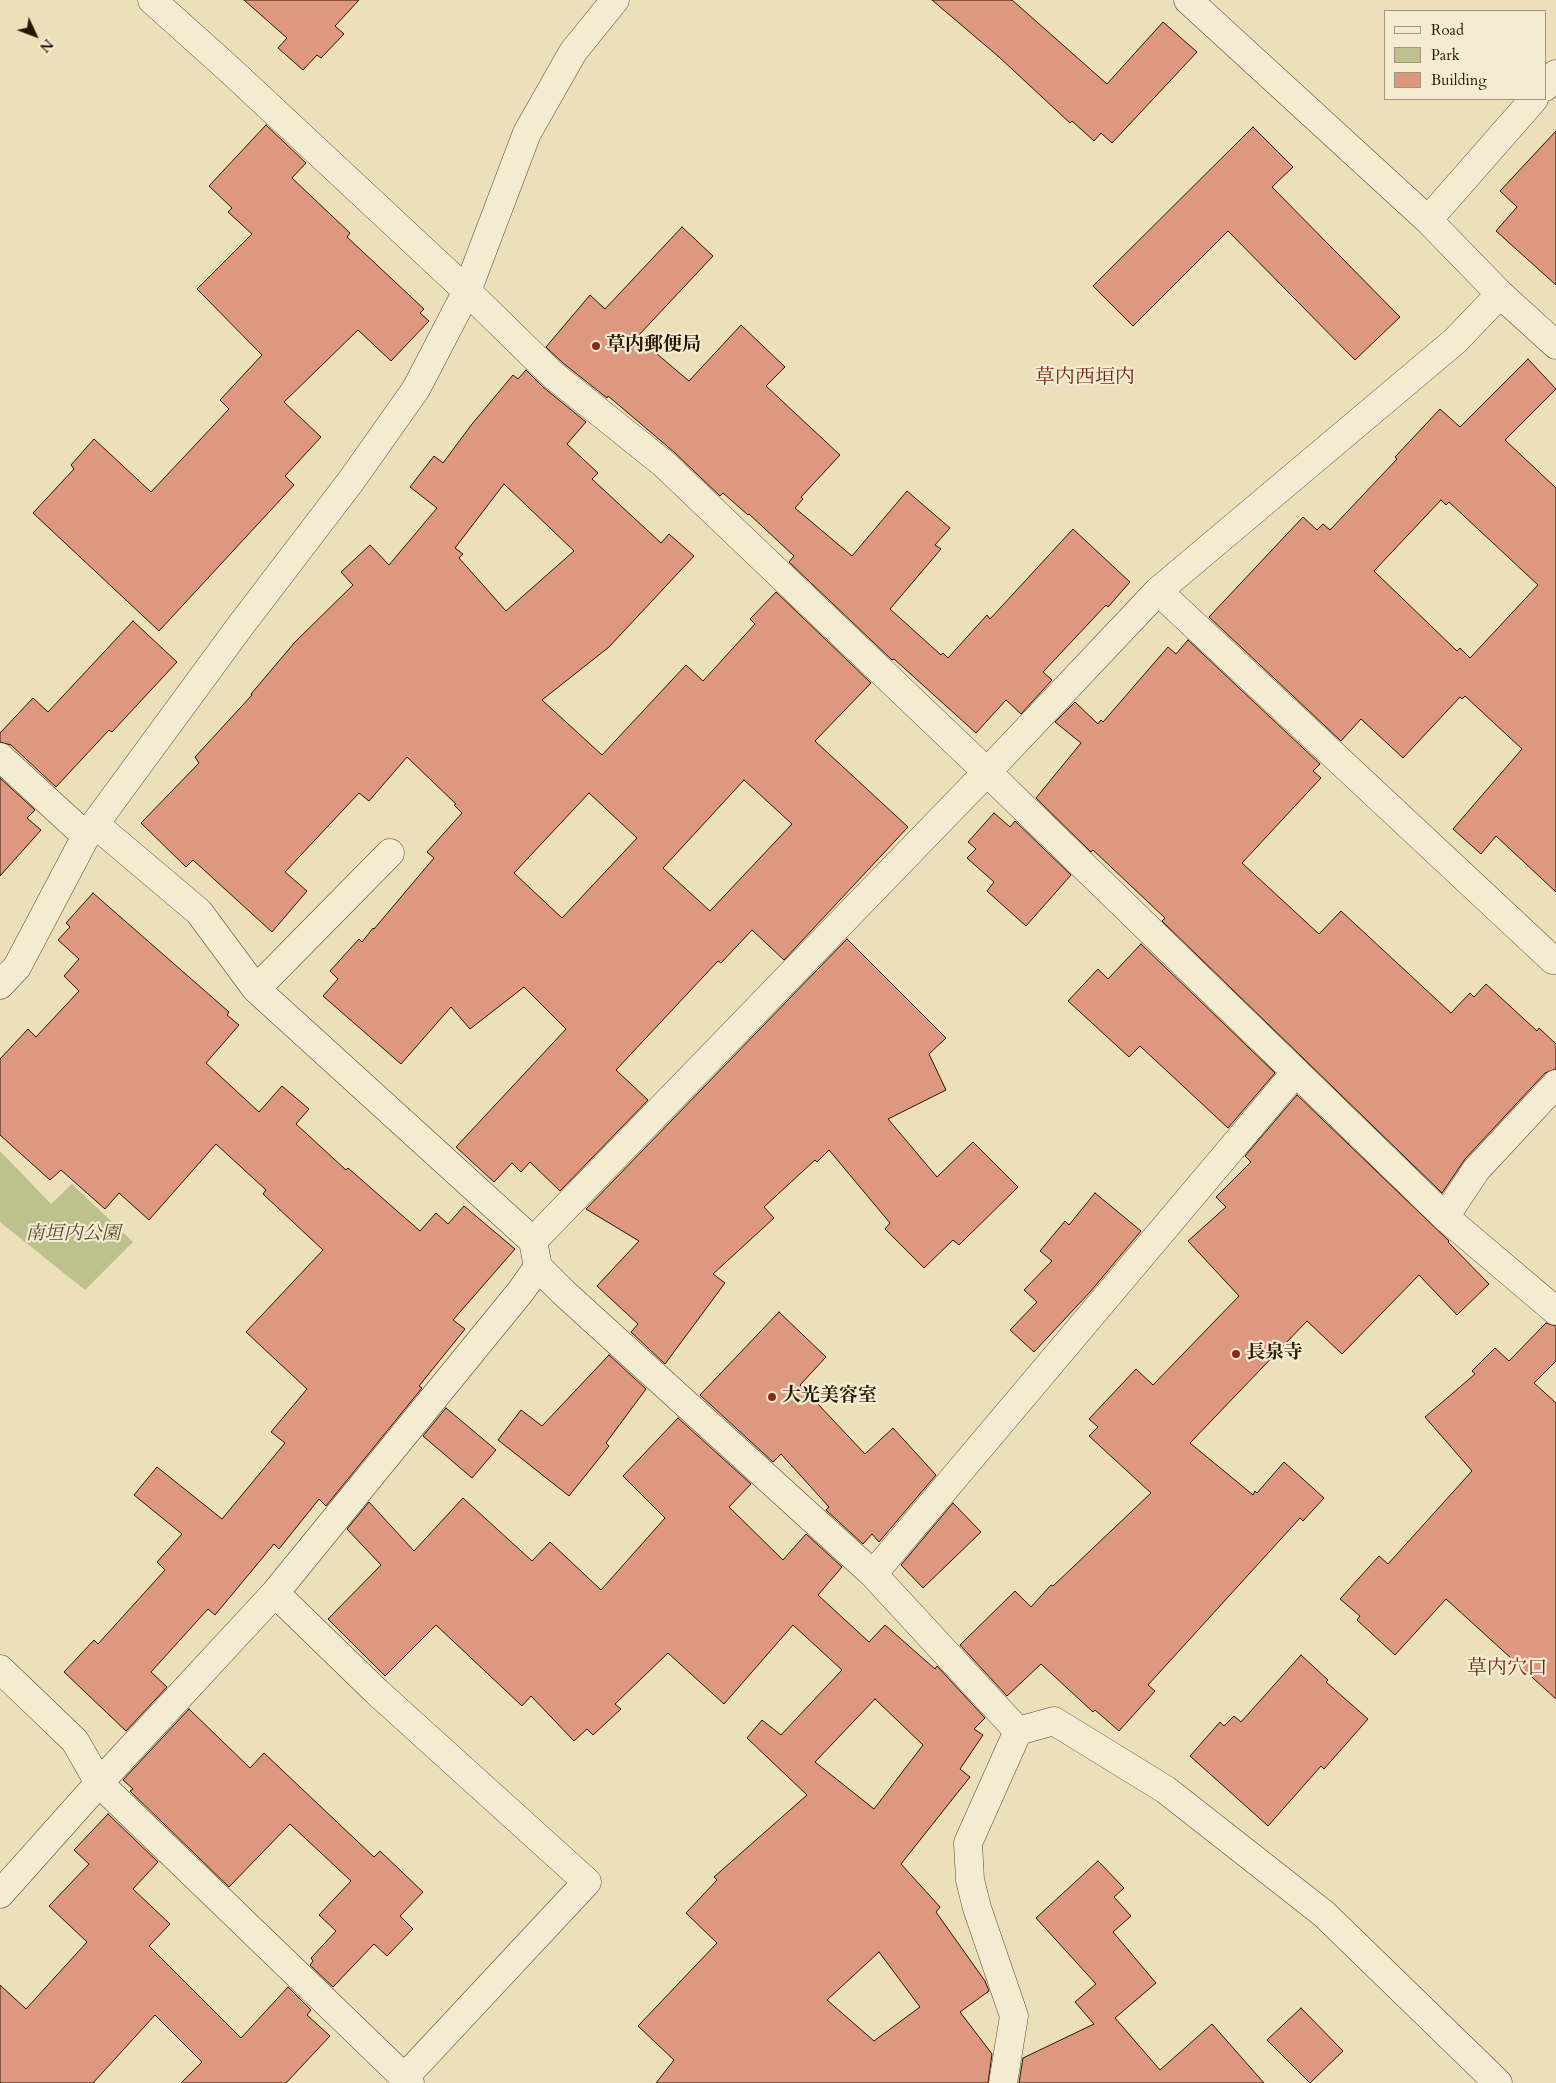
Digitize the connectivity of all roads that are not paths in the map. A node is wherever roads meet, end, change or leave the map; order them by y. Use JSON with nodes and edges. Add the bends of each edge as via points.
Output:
{"nodes":[{"id":1,"x":152,"y":0,"type":"edge"},
{"id":2,"x":615,"y":0,"type":"edge"},
{"id":3,"x":1188,"y":0,"type":"edge"},
{"id":4,"x":1556,"y":74,"type":"edge"},
{"id":5,"x":1546,"y":86,"type":"edge"},
{"id":6,"x":1533,"y":100,"type":"edge"},
{"id":7,"x":1428,"y":220,"type":"junction"},
{"id":8,"x":467,"y":291,"type":"junction"},
{"id":9,"x":1500,"y":294,"type":"junction"},
{"id":10,"x":1556,"y":345,"type":"edge"},
{"id":11,"x":1158,"y":591,"type":"junction"},
{"id":12,"x":0,"y":757,"type":"edge"},
{"id":13,"x":987,"y":772,"type":"junction"},
{"id":14,"x":91,"y":830,"type":"junction"},
{"id":15,"x":390,"y":853,"type":"dead end"},
{"id":16,"x":1554,"y":960,"type":"dead end"},
{"id":17,"x":0,"y":985,"type":"edge"},
{"id":18,"x":256,"y":989,"type":"junction"},
{"id":19,"x":1296,"y":1072,"type":"junction"},
{"id":20,"x":1556,"y":1084,"type":"edge"},
{"id":21,"x":1445,"y":1217,"type":"junction"},
{"id":22,"x":536,"y":1254,"type":"junction"},
{"id":23,"x":1556,"y":1311,"type":"edge"},
{"id":24,"x":873,"y":1574,"type":"junction"},
{"id":25,"x":276,"y":1593,"type":"junction"},
{"id":26,"x":0,"y":1669,"type":"edge"},
{"id":27,"x":1018,"y":1731,"type":"junction"},
{"id":28,"x":99,"y":1783,"type":"junction"},
{"id":29,"x":0,"y":1894,"type":"edge"},
{"id":30,"x":407,"y":2080,"type":"edge"},
{"id":31,"x":1003,"y":2083,"type":"edge"},
{"id":32,"x":1498,"y":2083,"type":"edge"}],
"edges":[{"from":1,"to":8,"type":"street"},
{"from":2,"to":8,"type":"street","via":[[573,52],[527,133]]},
{"from":3,"to":7,"type":"street"},
{"from":4,"to":5,"type":"street"},
{"from":6,"to":7,"type":"street"},
{"from":7,"to":9,"type":"street"},
{"from":8,"to":13,"type":"street","via":[[553,375],[664,464]]},
{"from":8,"to":14,"type":"street","via":[[406,404]]},
{"from":9,"to":10,"type":"street"},
{"from":9,"to":11,"type":"street","via":[[1455,341]]},
{"from":11,"to":13,"type":"street"},
{"from":11,"to":16,"type":"street"},
{"from":12,"to":14,"type":"street"},
{"from":13,"to":19,"type":"street"},
{"from":13,"to":22,"type":"street"},
{"from":14,"to":17,"type":"street","via":[[17,967]]},
{"from":14,"to":18,"type":"street","via":[[198,912]]},
{"from":15,"to":18,"type":"street"},
{"from":18,"to":22,"type":"street"},
{"from":19,"to":21,"type":"street"},
{"from":19,"to":24,"type":"street"},
{"from":20,"to":21,"type":"street","via":[[1476,1170]]},
{"from":21,"to":23,"type":"street"},
{"from":22,"to":24,"type":"street","via":[[563,1292]]},
{"from":22,"to":25,"type":"street","via":[[521,1291]]},
{"from":24,"to":27,"type":"street"},
{"from":25,"to":28,"type":"street"},
{"from":25,"to":30,"type":"street","via":[[377,1692],[587,1882]]},
{"from":26,"to":28,"type":"street","via":[[75,1741]]},
{"from":27,"to":31,"type":"street","via":[[968,1843],[970,1880],[977,1908],[1014,2016]]},
{"from":27,"to":32,"type":"street","via":[[1054,1721],[1166,1790],[1324,1914]]},
{"from":28,"to":29,"type":"street"},
{"from":28,"to":30,"type":"street"}]}
